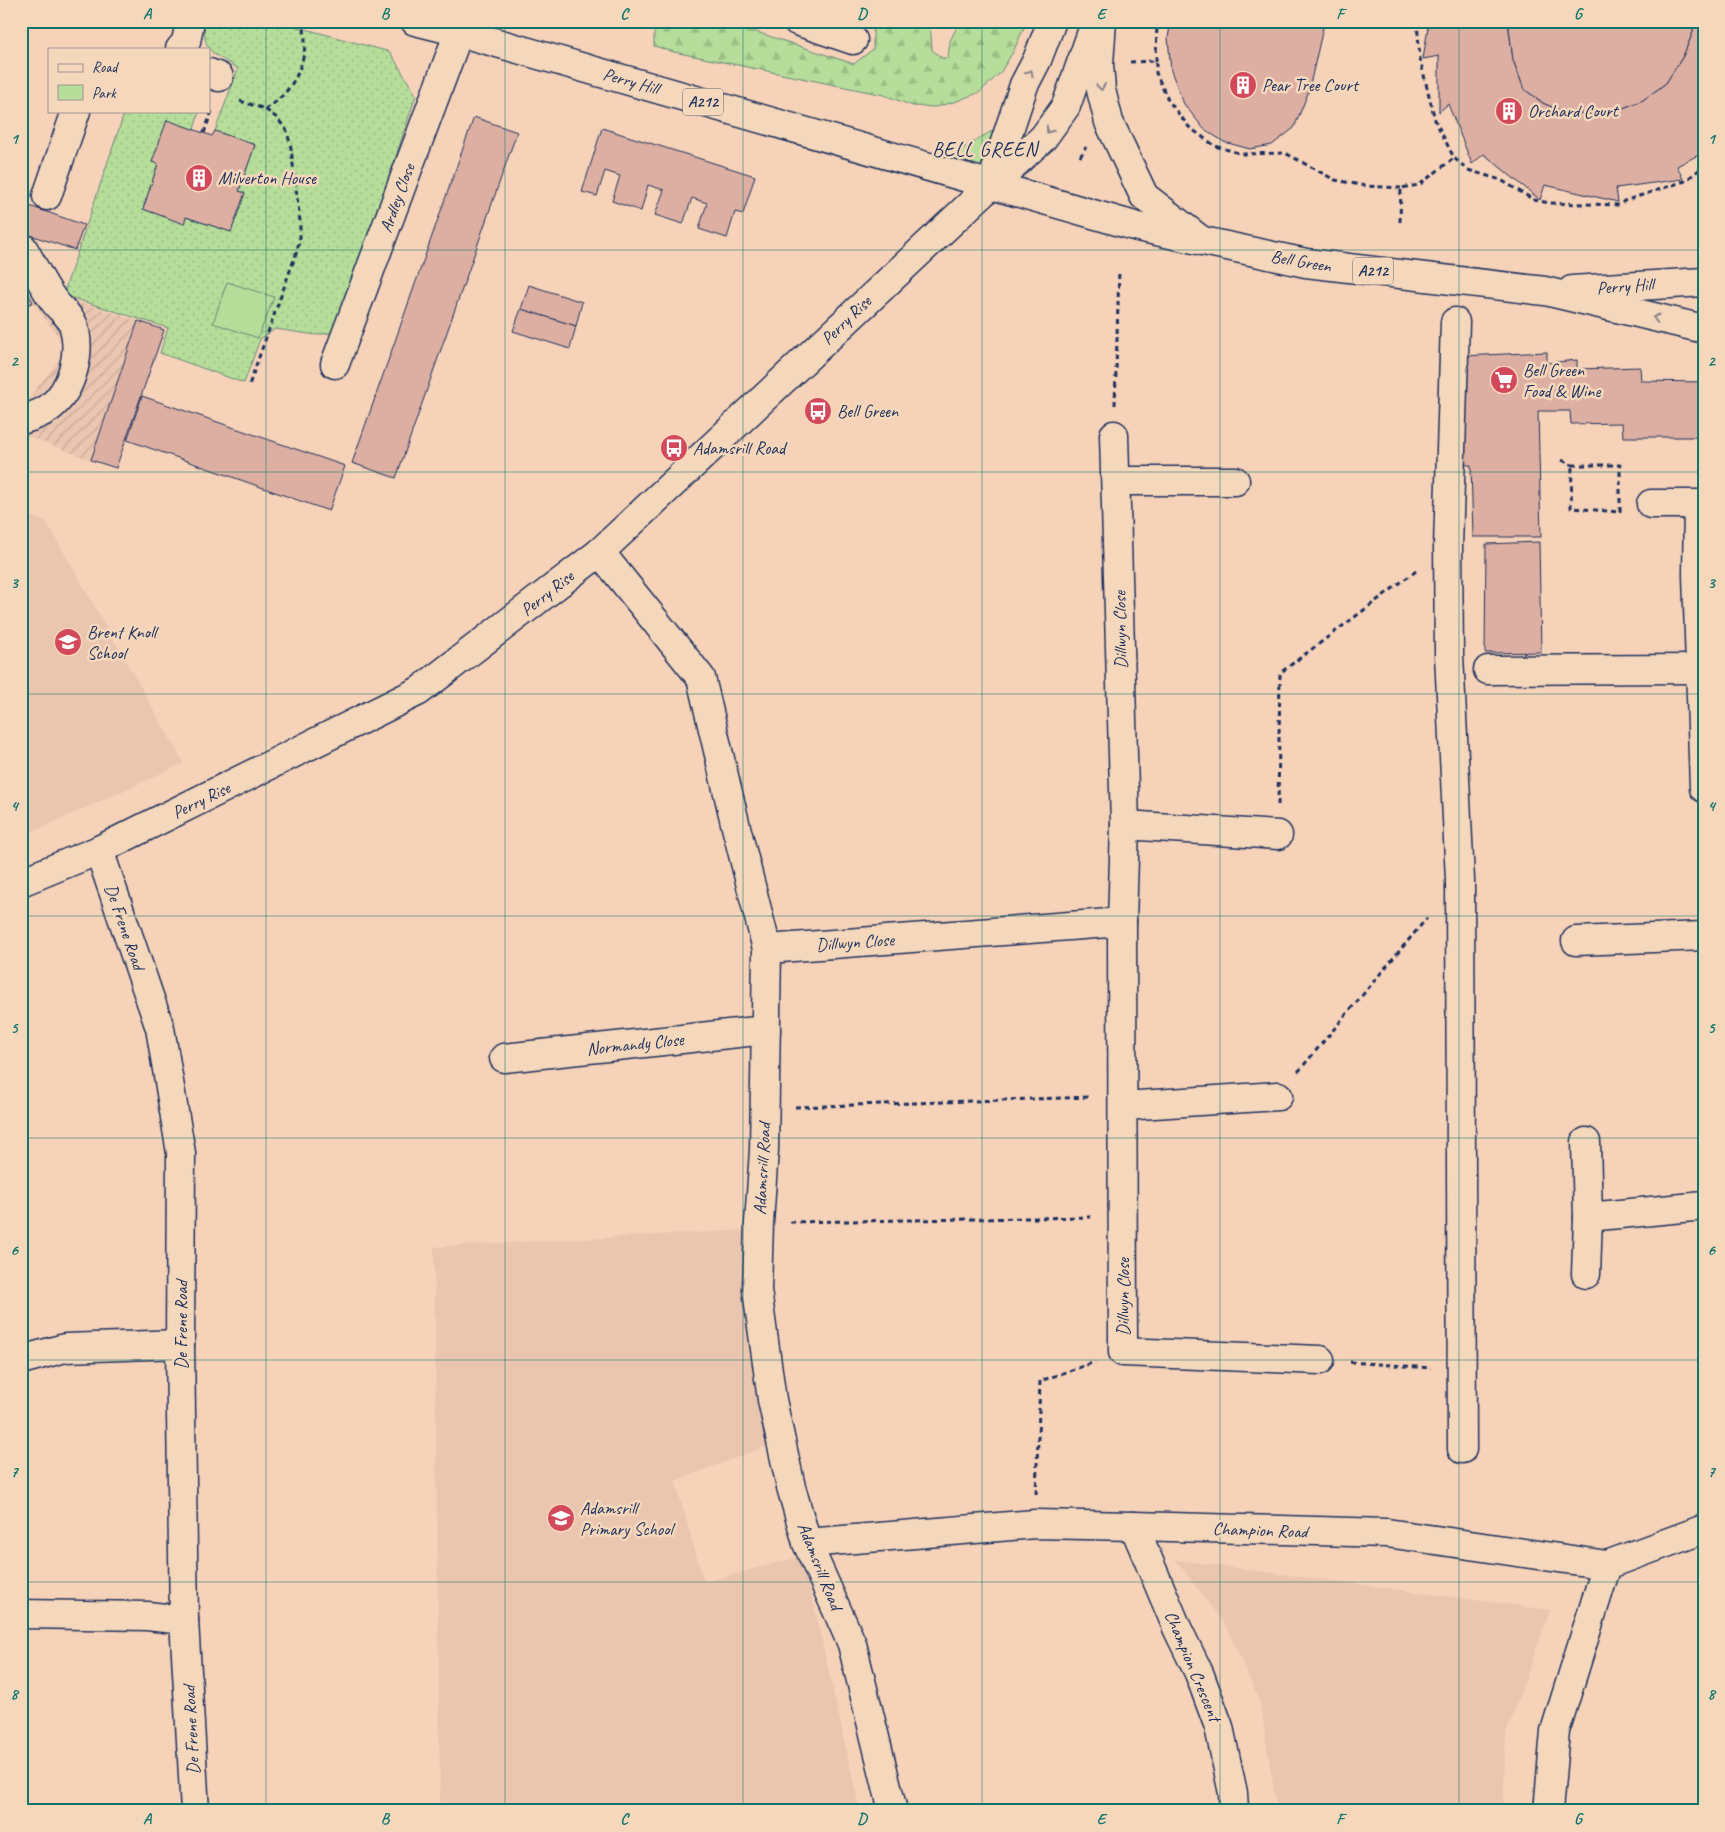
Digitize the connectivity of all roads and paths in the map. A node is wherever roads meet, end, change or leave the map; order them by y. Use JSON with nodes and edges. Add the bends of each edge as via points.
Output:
{"nodes":[{"id":1,"x":305,"y":21,"type":"edge"},
{"id":2,"x":415,"y":21,"type":"edge"},
{"id":3,"x":796,"y":21,"type":"edge"},
{"id":4,"x":1052,"y":21,"type":"edge"},
{"id":5,"x":1095,"y":21,"type":"edge"},
{"id":6,"x":1102,"y":21,"type":"edge"},
{"id":7,"x":1157,"y":21,"type":"edge"},
{"id":8,"x":1417,"y":21,"type":"edge"},
{"id":9,"x":459,"y":32,"type":"junction"},
{"id":10,"x":853,"y":40,"type":"dead end"},
{"id":11,"x":1156,"y":61,"type":"junction"},
{"id":12,"x":1125,"y":62,"type":"dead end"},
{"id":13,"x":214,"y":83,"type":"edge"},
{"id":14,"x":238,"y":100,"type":"dead end"},
{"id":15,"x":210,"y":103,"type":"edge"},
{"id":16,"x":265,"y":109,"type":"junction"},
{"id":17,"x":76,"y":112,"type":"edge"},
{"id":18,"x":208,"y":112,"type":"edge"},
{"id":19,"x":204,"y":133,"type":"dead end"},
{"id":20,"x":1086,"y":145,"type":"dead end"},
{"id":21,"x":1080,"y":157,"type":"dead end"},
{"id":22,"x":1454,"y":158,"type":"junction"},
{"id":23,"x":1704,"y":166,"type":"edge"},
{"id":24,"x":991,"y":185,"type":"junction"},
{"id":25,"x":1401,"y":188,"type":"junction"},
{"id":26,"x":47,"y":196,"type":"dead end"},
{"id":27,"x":1400,"y":222,"type":"dead end"},
{"id":28,"x":1202,"y":241,"type":"junction"},
{"id":29,"x":23,"y":248,"type":"dead end"},
{"id":30,"x":1119,"y":270,"type":"dead end"},
{"id":31,"x":1699,"y":280,"type":"edge"},
{"id":32,"x":1546,"y":292,"type":"junction"},
{"id":33,"x":1455,"y":322,"type":"dead end"},
{"id":34,"x":1704,"y":329,"type":"edge"},
{"id":35,"x":335,"y":364,"type":"dead end"},
{"id":36,"x":249,"y":385,"type":"dead end"},
{"id":37,"x":21,"y":420,"type":"edge"},
{"id":38,"x":1114,"y":435,"type":"joint"},
{"id":39,"x":1562,"y":460,"type":"dead end"},
{"id":40,"x":1572,"y":465,"type":"junction"},
{"id":41,"x":1116,"y":481,"type":"junction"},
{"id":42,"x":1235,"y":481,"type":"dead end"},
{"id":43,"x":1651,"y":504,"type":"dead end"},
{"id":44,"x":1701,"y":504,"type":"edge"},
{"id":45,"x":1448,"y":547,"type":"junction"},
{"id":46,"x":600,"y":552,"type":"junction"},
{"id":47,"x":1699,"y":669,"type":"junction"},
{"id":48,"x":1488,"y":670,"type":"dead end"},
{"id":49,"x":1704,"y":788,"type":"edge"},
{"id":50,"x":1125,"y":825,"type":"junction"},
{"id":51,"x":1278,"y":835,"type":"joint"},
{"id":52,"x":99,"y":850,"type":"junction"},
{"id":53,"x":21,"y":882,"type":"edge"},
{"id":54,"x":1429,"y":917,"type":"dead end"},
{"id":55,"x":1122,"y":922,"type":"junction"},
{"id":56,"x":1704,"y":936,"type":"edge"},
{"id":57,"x":1576,"y":941,"type":"dead end"},
{"id":58,"x":767,"y":949,"type":"junction"},
{"id":59,"x":766,"y":1030,"type":"junction"},
{"id":60,"x":504,"y":1058,"type":"dead end"},
{"id":61,"x":1278,"y":1096,"type":"joint"},
{"id":62,"x":1123,"y":1101,"type":"junction"},
{"id":63,"x":765,"y":1108,"type":"junction"},
{"id":64,"x":1586,"y":1142,"type":"dead end"},
{"id":65,"x":1704,"y":1206,"type":"edge"},
{"id":66,"x":1123,"y":1217,"type":"junction"},
{"id":67,"x":1588,"y":1217,"type":"junction"},
{"id":68,"x":759,"y":1222,"type":"junction"},
{"id":69,"x":1586,"y":1274,"type":"dead end"},
{"id":70,"x":180,"y":1344,"type":"junction"},
{"id":71,"x":1123,"y":1352,"type":"junction"},
{"id":72,"x":21,"y":1360,"type":"edge"},
{"id":73,"x":1320,"y":1360,"type":"joint"},
{"id":74,"x":1462,"y":1370,"type":"junction"},
{"id":75,"x":1462,"y":1449,"type":"dead end"},
{"id":76,"x":1035,"y":1524,"type":"junction"},
{"id":77,"x":1134,"y":1526,"type":"junction"},
{"id":78,"x":1704,"y":1529,"type":"edge"},
{"id":79,"x":807,"y":1543,"type":"junction"},
{"id":80,"x":1607,"y":1566,"type":"junction"},
{"id":81,"x":21,"y":1614,"type":"edge"},
{"id":82,"x":184,"y":1620,"type":"junction"},
{"id":83,"x":195,"y":1811,"type":"edge"},
{"id":84,"x":893,"y":1811,"type":"edge"},
{"id":85,"x":1234,"y":1811,"type":"edge"},
{"id":86,"x":1548,"y":1811,"type":"edge"}],
"edges":[{"from":1,"to":16,"type":"path","via":[[304,54],[296,76],[285,94]]},
{"from":2,"to":9,"type":"street","name":"Perry Hill","number":"A212"},
{"from":3,"to":10,"type":"street"},
{"from":24,"to":4,"type":"street","one_way":true,"via":[[1024,85]]},
{"from":5,"to":24,"type":"street","name":"Perry Rise","one_way":true,"via":[[1066,106],[1043,138]]},
{"from":6,"to":28,"type":"street","one_way":true,"via":[[1099,64],[1109,122],[1144,196]]},
{"from":7,"to":11,"type":"path"},
{"from":8,"to":22,"type":"path","via":[[1420,59],[1436,120]]},
{"from":9,"to":24,"type":"street","name":"Perry Hill","number":"A212"},
{"from":9,"to":35,"type":"street","name":"Ardley Close"},
{"from":11,"to":12,"type":"path"},
{"from":11,"to":25,"type":"path","via":[[1156,73],[1168,100],[1189,127],[1215,146],[1242,154],[1285,153],[1335,180]]},
{"from":13,"to":15,"type":"path"},
{"from":14,"to":16,"type":"path"},
{"from":16,"to":36,"type":"path","via":[[278,118],[287,131],[300,238]]},
{"from":17,"to":26,"type":"street"},
{"from":18,"to":19,"type":"path"},
{"from":20,"to":21,"type":"path"},
{"from":22,"to":23,"type":"path","via":[[1468,170],[1501,180],[1534,200],[1593,205],[1620,205],[1685,181]]},
{"from":22,"to":25,"type":"path","via":[[1419,185]]},
{"from":24,"to":28,"type":"street","name":"Bell Green","number":"A212","via":[[1138,227]]},
{"from":24,"to":46,"type":"street","name":"Perry Rise"},
{"from":25,"to":27,"type":"path"},
{"from":28,"to":32,"type":"street","name":"Bell Green","number":"A212","via":[[1306,263]]},
{"from":29,"to":37,"type":"street","via":[[53,300],[73,323],[77,349],[74,370],[63,393],[50,408]]},
{"from":30,"to":38,"type":"path"},
{"from":31,"to":32,"type":"street","name":"Perry Hill","number":"A212"},
{"from":34,"to":32,"type":"street","name":"Bell Green","number":"A212","one_way":true},
{"from":33,"to":45,"type":"street"},
{"from":38,"to":41,"type":"street","name":"Dillwyn Close"},
{"from":39,"to":40,"type":"path"},
{"from":40,"to":40,"type":"path","via":[[1620,465],[1620,512],[1571,508]]},
{"from":41,"to":42,"type":"street"},
{"from":41,"to":50,"type":"street","name":"Dillwyn Close"},
{"from":43,"to":44,"type":"street"},
{"from":44,"to":47,"type":"street","via":[[1697,575]]},
{"from":45,"to":51,"type":"path","via":[[1280,673]]},
{"from":45,"to":74,"type":"street","via":[[1449,655],[1460,880]]},
{"from":46,"to":52,"type":"street","name":"Perry Rise","via":[[419,691]]},
{"from":46,"to":58,"type":"street","name":"Adamsrill Road","via":[[701,678]]},
{"from":47,"to":48,"type":"street"},
{"from":47,"to":49,"type":"street"},
{"from":50,"to":51,"type":"street"},
{"from":50,"to":55,"type":"street","name":"Dillwyn Close"},
{"from":52,"to":53,"type":"street","name":"Perry Rise"},
{"from":52,"to":70,"type":"street","name":"De Frene Road","via":[[160,1028],[181,1153]]},
{"from":54,"to":61,"type":"path"},
{"from":55,"to":58,"type":"street","name":"Dillwyn Close"},
{"from":55,"to":62,"type":"street","name":"Dillwyn Close"},
{"from":56,"to":57,"type":"street"},
{"from":58,"to":59,"type":"street","name":"Adamsrill Road"},
{"from":59,"to":60,"type":"street","name":"Normandy Close"},
{"from":59,"to":63,"type":"street","name":"Adamsrill Road"},
{"from":61,"to":62,"type":"street"},
{"from":62,"to":63,"type":"path"},
{"from":62,"to":66,"type":"street","name":"Dillwyn Close"},
{"from":63,"to":68,"type":"street","name":"Adamsrill Road"},
{"from":64,"to":67,"type":"street"},
{"from":65,"to":67,"type":"street"},
{"from":66,"to":68,"type":"path"},
{"from":66,"to":71,"type":"street","name":"Dillwyn Close"},
{"from":67,"to":69,"type":"street"},
{"from":68,"to":79,"type":"street","name":"Adamsrill Road","via":[[757,1290],[772,1400]]},
{"from":70,"to":72,"type":"street","via":[[65,1348]]},
{"from":70,"to":82,"type":"street","name":"De Frene Road"},
{"from":71,"to":73,"type":"street","name":"Dillwyn Close"},
{"from":71,"to":76,"type":"path","via":[[1040,1381]]},
{"from":73,"to":74,"type":"path"},
{"from":74,"to":75,"type":"street"},
{"from":76,"to":77,"type":"street","name":"Champion Road"},
{"from":76,"to":79,"type":"street","name":"Champion Road"},
{"from":77,"to":80,"type":"street","name":"Champion Road","via":[[1387,1534]]},
{"from":77,"to":85,"type":"street","name":"Champion Crescent","via":[[1199,1673],[1219,1727],[1234,1793]]},
{"from":78,"to":80,"type":"street","name":"Champion Road"},
{"from":79,"to":84,"type":"street","name":"Adamsrill Road","via":[[852,1644]]},
{"from":80,"to":86,"type":"street","via":[[1555,1732]]},
{"from":81,"to":82,"type":"street","via":[[148,1616]]},
{"from":82,"to":83,"type":"street","name":"De Frene Road"}]}
